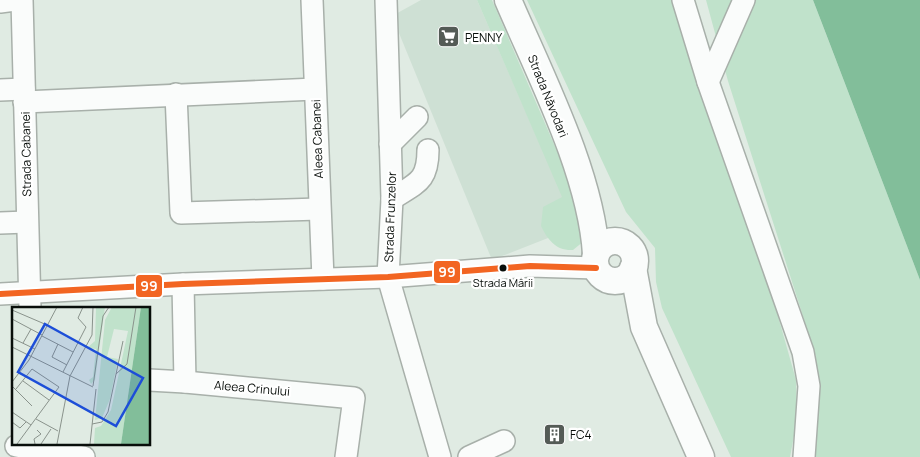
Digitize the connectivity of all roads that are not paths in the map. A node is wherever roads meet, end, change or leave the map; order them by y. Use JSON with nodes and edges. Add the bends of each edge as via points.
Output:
{"nodes":[{"id":1,"x":15,"y":0,"type":"edge"},
{"id":2,"x":22,"y":0,"type":"edge"},
{"id":3,"x":312,"y":0,"type":"edge"},
{"id":4,"x":386,"y":0,"type":"edge"},
{"id":5,"x":508,"y":0,"type":"edge"},
{"id":6,"x":683,"y":0,"type":"edge"},
{"id":7,"x":744,"y":0,"type":"edge"},
{"id":8,"x":0,"y":2,"type":"edge"},
{"id":9,"x":708,"y":82,"type":"junction"},
{"id":10,"x":315,"y":89,"type":"junction"},
{"id":11,"x":0,"y":90,"type":"edge"},
{"id":12,"x":176,"y":94,"type":"junction"},
{"id":13,"x":24,"y":95,"type":"junction"},
{"id":14,"x":417,"y":117,"type":"dead end"},
{"id":15,"x":390,"y":144,"type":"junction"},
{"id":16,"x":428,"y":150,"type":"dead end"},
{"id":17,"x":586,"y":194,"type":"junction"},
{"id":18,"x":392,"y":199,"type":"junction"},
{"id":19,"x":319,"y":209,"type":"junction"},
{"id":20,"x":28,"y":222,"type":"junction"},
{"id":21,"x":0,"y":223,"type":"edge"},
{"id":22,"x":622,"y":243,"type":"junction"},
{"id":23,"x":599,"y":267,"type":"junction"},
{"id":24,"x":633,"y":268,"type":"junction"},
{"id":25,"x":388,"y":277,"type":"junction"},
{"id":26,"x":323,"y":278,"type":"junction"},
{"id":27,"x":183,"y":284,"type":"junction"},
{"id":28,"x":0,"y":294,"type":"edge"},
{"id":29,"x":30,"y":300,"type":"edge"},
{"id":30,"x":644,"y":327,"type":"junction"},
{"id":31,"x":150,"y":380,"type":"edge"},
{"id":32,"x":184,"y":382,"type":"junction"},
{"id":33,"x":504,"y":441,"type":"dead end"},
{"id":34,"x":15,"y":449,"type":"edge"},
{"id":35,"x":76,"y":453,"type":"edge"},
{"id":36,"x":346,"y":457,"type":"edge"},
{"id":37,"x":440,"y":457,"type":"edge"},
{"id":38,"x":469,"y":457,"type":"edge"},
{"id":39,"x":701,"y":457,"type":"edge"},
{"id":40,"x":804,"y":457,"type":"edge"}],
"edges":[{"from":1,"to":8,"type":"street"},
{"from":2,"to":13,"type":"street","name":"Strada Cabanei"},
{"from":3,"to":10,"type":"street","name":"Aleea Cabanei"},
{"from":4,"to":15,"type":"street","name":"Strada Frunzelor"},
{"from":5,"to":17,"type":"main road","name":"Strada Năvodari"},
{"from":6,"to":9,"type":"street"},
{"from":7,"to":9,"type":"street"},
{"from":9,"to":40,"type":"street","via":[[803,352],[809,386]]},
{"from":10,"to":12,"type":"street"},
{"from":10,"to":19,"type":"street","name":"Aleea Cabanei"},
{"from":11,"to":13,"type":"street"},
{"from":12,"to":13,"type":"street"},
{"from":12,"to":19,"type":"street","via":[[181,213]]},
{"from":13,"to":20,"type":"street","name":"Strada Cabanei"},
{"from":14,"to":15,"type":"street"},
{"from":15,"to":18,"type":"street","name":"Strada Frunzelor"},
{"from":16,"to":18,"type":"street","via":[[428,168],[420,181]]},
{"from":17,"to":22,"type":"main road"},
{"from":17,"to":23,"type":"main road"},
{"from":18,"to":25,"type":"street","name":"Strada Frunzelor"},
{"from":19,"to":26,"type":"street","name":"Aleea Cabanei"},
{"from":20,"to":21,"type":"street"},
{"from":20,"to":29,"type":"street","name":"Strada Cabanei"},
{"from":22,"to":23,"type":"main road","via":[[604,244]]},
{"from":22,"to":24,"type":"main road","via":[[634,256]]},
{"from":23,"to":24,"type":"main road","via":[[618,281]]},
{"from":23,"to":25,"type":"street","via":[[539,266]]},
{"from":23,"to":30,"type":"main road"},
{"from":24,"to":30,"type":"main road"},
{"from":25,"to":26,"type":"street"},
{"from":25,"to":37,"type":"street","name":"Strada Frunzelor"},
{"from":26,"to":27,"type":"street"},
{"from":27,"to":29,"type":"street"},
{"from":27,"to":32,"type":"street"},
{"from":28,"to":29,"type":"street"},
{"from":30,"to":39,"type":"main road"},
{"from":31,"to":32,"type":"street","name":"Aleea Crinului"},
{"from":32,"to":36,"type":"street","name":"Aleea Crinului","via":[[354,398]]},
{"from":33,"to":38,"type":"street"},
{"from":34,"to":35,"type":"street"}]}
